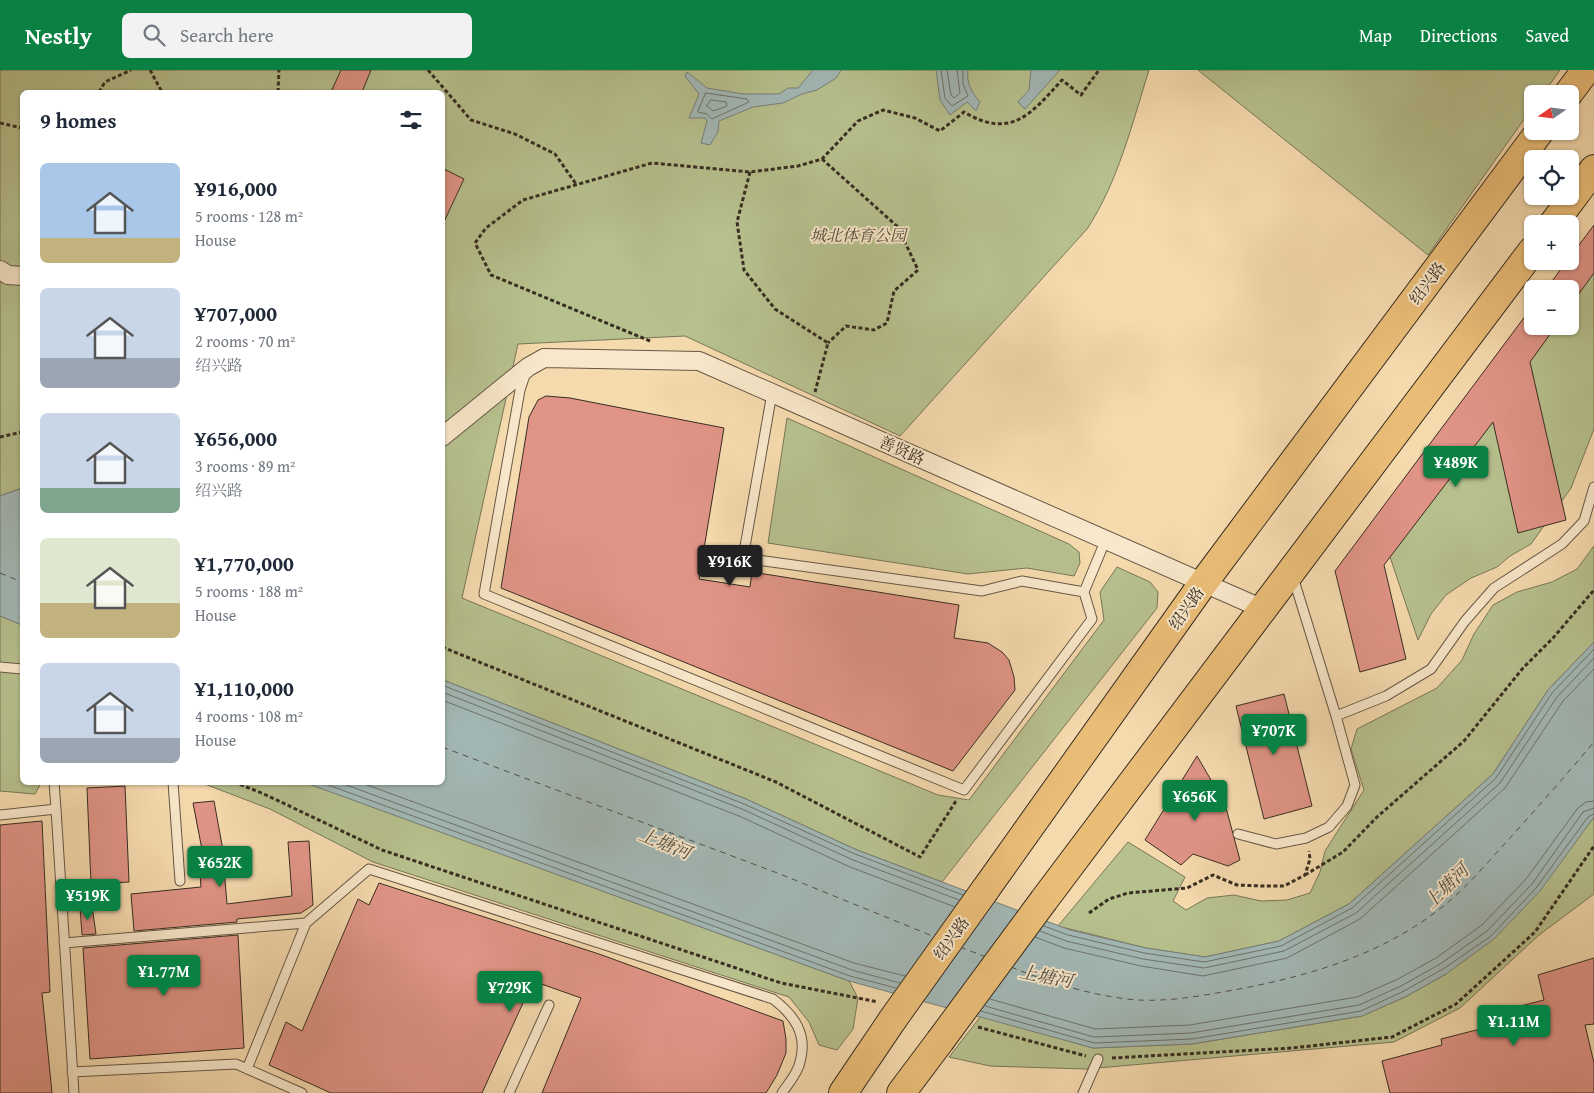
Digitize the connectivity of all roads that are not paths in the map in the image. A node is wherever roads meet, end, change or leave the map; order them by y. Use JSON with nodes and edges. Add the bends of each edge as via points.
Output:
{"nodes":[{"id":1,"x":1586,"y":70,"type":"edge"},
{"id":2,"x":1575,"y":85,"type":"edge"},
{"id":3,"x":1533,"y":140,"type":"edge"},
{"id":4,"x":1594,"y":169,"type":"edge"},
{"id":5,"x":1560,"y":215,"type":"edge"},
{"id":6,"x":1524,"y":262,"type":"edge"},
{"id":7,"x":0,"y":270,"type":"edge"},
{"id":8,"x":20,"y":276,"type":"edge"},
{"id":9,"x":528,"y":367,"type":"junction"},
{"id":10,"x":772,"y":392,"type":"junction"},
{"id":11,"x":445,"y":435,"type":"edge"},
{"id":12,"x":1594,"y":487,"type":"edge"},
{"id":13,"x":1106,"y":539,"type":"junction"},
{"id":14,"x":1291,"y":572,"type":"junction"},
{"id":15,"x":1204,"y":582,"type":"junction"},
{"id":16,"x":1084,"y":592,"type":"junction"},
{"id":17,"x":1263,"y":609,"type":"junction"},
{"id":18,"x":0,"y":667,"type":"edge"},
{"id":19,"x":20,"y":669,"type":"edge"},
{"id":20,"x":1336,"y":716,"type":"junction"},
{"id":21,"x":54,"y":785,"type":"edge"},
{"id":22,"x":173,"y":785,"type":"edge"},
{"id":23,"x":56,"y":810,"type":"junction"},
{"id":24,"x":0,"y":815,"type":"edge"},
{"id":25,"x":1238,"y":834,"type":"dead end"},
{"id":26,"x":180,"y":880,"type":"dead end"},
{"id":27,"x":306,"y":922,"type":"junction"},
{"id":28,"x":64,"y":943,"type":"junction"},
{"id":29,"x":550,"y":1005,"type":"dead end"},
{"id":30,"x":1098,"y":1059,"type":"road end"},
{"id":31,"x":247,"y":1069,"type":"junction"},
{"id":32,"x":72,"y":1072,"type":"junction"},
{"id":33,"x":74,"y":1093,"type":"edge"},
{"id":34,"x":302,"y":1093,"type":"edge"},
{"id":35,"x":509,"y":1093,"type":"edge"},
{"id":36,"x":782,"y":1093,"type":"edge"},
{"id":37,"x":843,"y":1093,"type":"edge"},
{"id":38,"x":901,"y":1093,"type":"edge"},
{"id":39,"x":1082,"y":1093,"type":"edge"}],
"edges":[{"from":1,"to":2,"type":"main road"},
{"from":3,"to":15,"type":"main road","name":"绍兴路"},
{"from":4,"to":5,"type":"main road"},
{"from":6,"to":14,"type":"main road"},
{"from":7,"to":8,"type":"street","via":[[8,275]]},
{"from":9,"to":10,"type":"street","name":"善贤路","via":[[544,358],[699,361]]},
{"from":9,"to":11,"type":"street","name":"善贤路"},
{"from":9,"to":16,"type":"lane","via":[[520,390],[484,594],[964,790],[1092,619]]},
{"from":10,"to":13,"type":"street","name":"善贤路"},
{"from":10,"to":16,"type":"lane","via":[[742,558],[982,591],[1022,581]]},
{"from":12,"to":20,"type":"lane","via":[[1584,521],[1562,544],[1494,588],[1465,620],[1431,669],[1386,696]]},
{"from":13,"to":15,"type":"street","name":"善贤路"},
{"from":13,"to":16,"type":"lane"},
{"from":14,"to":17,"type":"main road"},
{"from":14,"to":20,"type":"lane"},
{"from":15,"to":17,"type":"street","name":"善贤路"},
{"from":15,"to":37,"type":"main road","name":"绍兴路","bridge":true,"via":[[986,890],[888,1011]]},
{"from":17,"to":38,"type":"main road","bridge":true},
{"from":18,"to":19,"type":"lane"},
{"from":20,"to":25,"type":"lane","via":[[1354,785],[1347,806],[1329,828],[1306,838],[1276,844]]},
{"from":21,"to":23,"type":"lane"},
{"from":22,"to":26,"type":"lane"},
{"from":23,"to":24,"type":"lane"},
{"from":23,"to":28,"type":"lane"},
{"from":27,"to":28,"type":"lane"},
{"from":27,"to":31,"type":"lane"},
{"from":27,"to":36,"type":"lane","via":[[370,868],[773,999],[791,1012],[804,1042],[800,1064]]},
{"from":28,"to":32,"type":"lane"},
{"from":29,"to":35,"type":"lane"},
{"from":30,"to":39,"type":"lane"},
{"from":31,"to":32,"type":"lane","via":[[236,1064]]},
{"from":31,"to":34,"type":"lane"},
{"from":32,"to":33,"type":"lane"}]}
